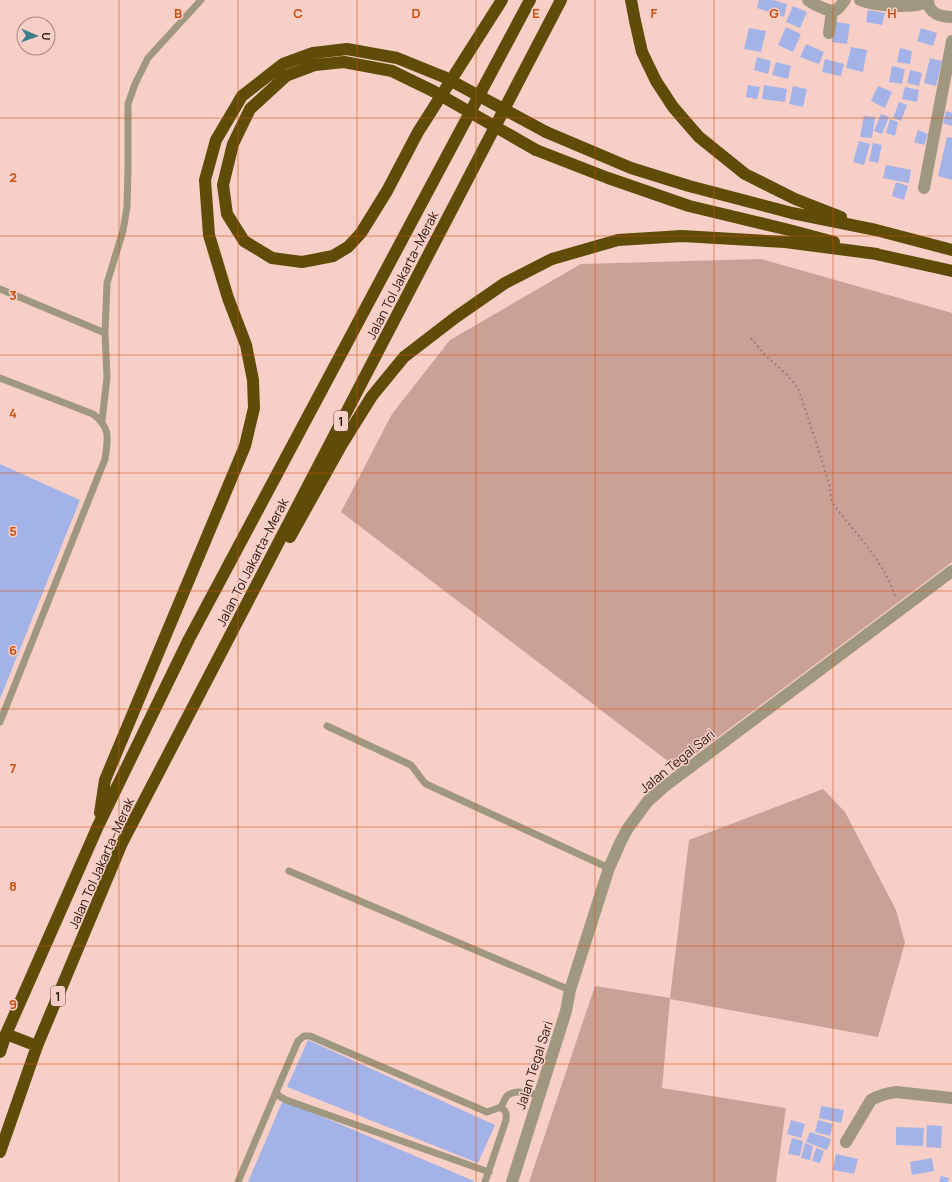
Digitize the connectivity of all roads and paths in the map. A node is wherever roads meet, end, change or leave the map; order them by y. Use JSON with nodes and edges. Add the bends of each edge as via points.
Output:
{"nodes":[{"id":1,"x":201,"y":0,"type":"edge"},
{"id":2,"x":502,"y":0,"type":"edge"},
{"id":3,"x":530,"y":0,"type":"edge"},
{"id":4,"x":561,"y":0,"type":"edge"},
{"id":5,"x":631,"y":0,"type":"edge"},
{"id":6,"x":808,"y":0,"type":"edge"},
{"id":7,"x":845,"y":0,"type":"edge"},
{"id":8,"x":860,"y":0,"type":"edge"},
{"id":9,"x":928,"y":1,"type":"edge"},
{"id":10,"x":832,"y":11,"type":"junction"},
{"id":11,"x":952,"y":17,"type":"edge"},
{"id":12,"x":829,"y":33,"type":"dead end"},
{"id":13,"x":952,"y":41,"type":"edge"},
{"id":14,"x":947,"y":90,"type":"edge"},
{"id":15,"x":924,"y":188,"type":"dead end"},
{"id":16,"x":876,"y":230,"type":"junction"},
{"id":17,"x":952,"y":250,"type":"edge"},
{"id":18,"x":878,"y":254,"type":"junction"},
{"id":19,"x":952,"y":271,"type":"edge"},
{"id":20,"x":0,"y":289,"type":"edge"},
{"id":21,"x":105,"y":333,"type":"junction"},
{"id":22,"x":751,"y":338,"type":"dead end"},
{"id":23,"x":0,"y":378,"type":"edge"},
{"id":24,"x":102,"y":421,"type":"junction"},
{"id":25,"x":952,"y":571,"type":"edge"},
{"id":26,"x":900,"y":610,"type":"junction"},
{"id":27,"x":0,"y":722,"type":"edge"},
{"id":28,"x":327,"y":726,"type":"dead end"},
{"id":29,"x":98,"y":826,"type":"junction"},
{"id":30,"x":122,"y":843,"type":"junction"},
{"id":31,"x":609,"y":868,"type":"junction"},
{"id":32,"x":289,"y":871,"type":"dead end"},
{"id":33,"x":570,"y":990,"type":"junction"},
{"id":34,"x":6,"y":1034,"type":"junction"},
{"id":35,"x":37,"y":1046,"type":"junction"},
{"id":36,"x":0,"y":1052,"type":"edge"},
{"id":37,"x":276,"y":1092,"type":"junction"},
{"id":38,"x":539,"y":1095,"type":"junction"},
{"id":39,"x":952,"y":1098,"type":"edge"},
{"id":40,"x":501,"y":1107,"type":"junction"},
{"id":41,"x":846,"y":1142,"type":"dead end"},
{"id":42,"x":0,"y":1152,"type":"edge"},
{"id":43,"x":489,"y":1172,"type":"junction"},
{"id":44,"x":238,"y":1182,"type":"edge"},
{"id":45,"x":485,"y":1182,"type":"edge"},
{"id":46,"x":512,"y":1182,"type":"edge"}],
"edges":[{"from":1,"to":21,"type":"lane","via":[[148,58],[134,84],[128,104],[127,208],[107,284]]},
{"from":2,"to":18,"type":"highway","bridge":true,"via":[[418,132],[362,233],[348,247],[333,256],[302,262],[272,258],[244,241],[227,214],[223,185],[233,144],[250,109],[286,76],[315,65],[344,62],[392,71],[433,91],[536,150],[608,178],[689,206]]},
{"from":3,"to":29,"type":"highway","name":"Jalan Tol Jakarta–Merak","via":[[189,638]]},
{"from":4,"to":30,"type":"highway","name":"Jalan Tol Jakarta–Merak","number":"1"},
{"from":5,"to":16,"type":"highway","via":[[642,52],[656,81],[673,107],[699,137],[745,174],[794,199]]},
{"from":6,"to":10,"type":"street"},
{"from":7,"to":10,"type":"street"},
{"from":8,"to":9,"type":"street","via":[[910,6],[922,5]]},
{"from":9,"to":11,"type":"street","via":[[931,10],[945,17]]},
{"from":10,"to":12,"type":"street"},
{"from":13,"to":14,"type":"street"},
{"from":14,"to":15,"type":"street"},
{"from":16,"to":17,"type":"highway"},
{"from":16,"to":29,"type":"highway","bridge":true,"via":[[792,213],[631,168],[546,132],[444,77],[397,58],[347,49],[313,53],[283,64],[242,96],[216,140],[205,180],[209,235],[228,298],[246,345],[254,380],[254,408],[246,446],[105,780]]},
{"from":18,"to":19,"type":"highway"},
{"from":18,"to":30,"type":"highway","via":[[784,242],[690,236],[618,240],[552,259],[505,282],[404,357],[372,396],[342,444]]},
{"from":20,"to":21,"type":"lane"},
{"from":21,"to":24,"type":"lane","via":[[107,377]]},
{"from":22,"to":26,"type":"path","via":[[798,388],[830,488],[831,499],[872,553],[892,585]]},
{"from":23,"to":24,"type":"lane","via":[[93,414]]},
{"from":24,"to":27,"type":"lane","via":[[108,440],[105,459]]},
{"from":25,"to":26,"type":"street","name":"Jalan Tegal Sari"},
{"from":26,"to":31,"type":"street","name":"Jalan Tegal Sari","via":[[648,801],[632,822]]},
{"from":28,"to":31,"type":"lane","via":[[411,765],[426,784]]},
{"from":29,"to":34,"type":"highway","name":"Jalan Tol Jakarta–Merak"},
{"from":30,"to":35,"type":"highway","name":"Jalan Tol Jakarta–Merak","number":"1"},
{"from":31,"to":33,"type":"street","name":"Jalan Tegal Sari"},
{"from":32,"to":33,"type":"lane"},
{"from":33,"to":38,"type":"street","name":"Jalan Tegal Sari","via":[[566,1011]]},
{"from":34,"to":35,"type":"highway"},
{"from":34,"to":36,"type":"highway","name":"Jalan Tol Jakarta–Merak"},
{"from":35,"to":42,"type":"highway","name":"Jalan Tol Jakarta–Merak","number":"1"},
{"from":37,"to":40,"type":"lane","via":[[298,1041],[304,1036],[310,1036],[487,1112]]},
{"from":37,"to":43,"type":"lane","via":[[286,1100]]},
{"from":37,"to":44,"type":"lane"},
{"from":38,"to":40,"type":"lane","via":[[513,1093],[507,1096]]},
{"from":38,"to":46,"type":"street","name":"Jalan Tegal Sari"},
{"from":39,"to":41,"type":"street","via":[[896,1092],[878,1096],[871,1100]]},
{"from":40,"to":43,"type":"lane","via":[[505,1111],[506,1120]]},
{"from":43,"to":45,"type":"lane"}]}
